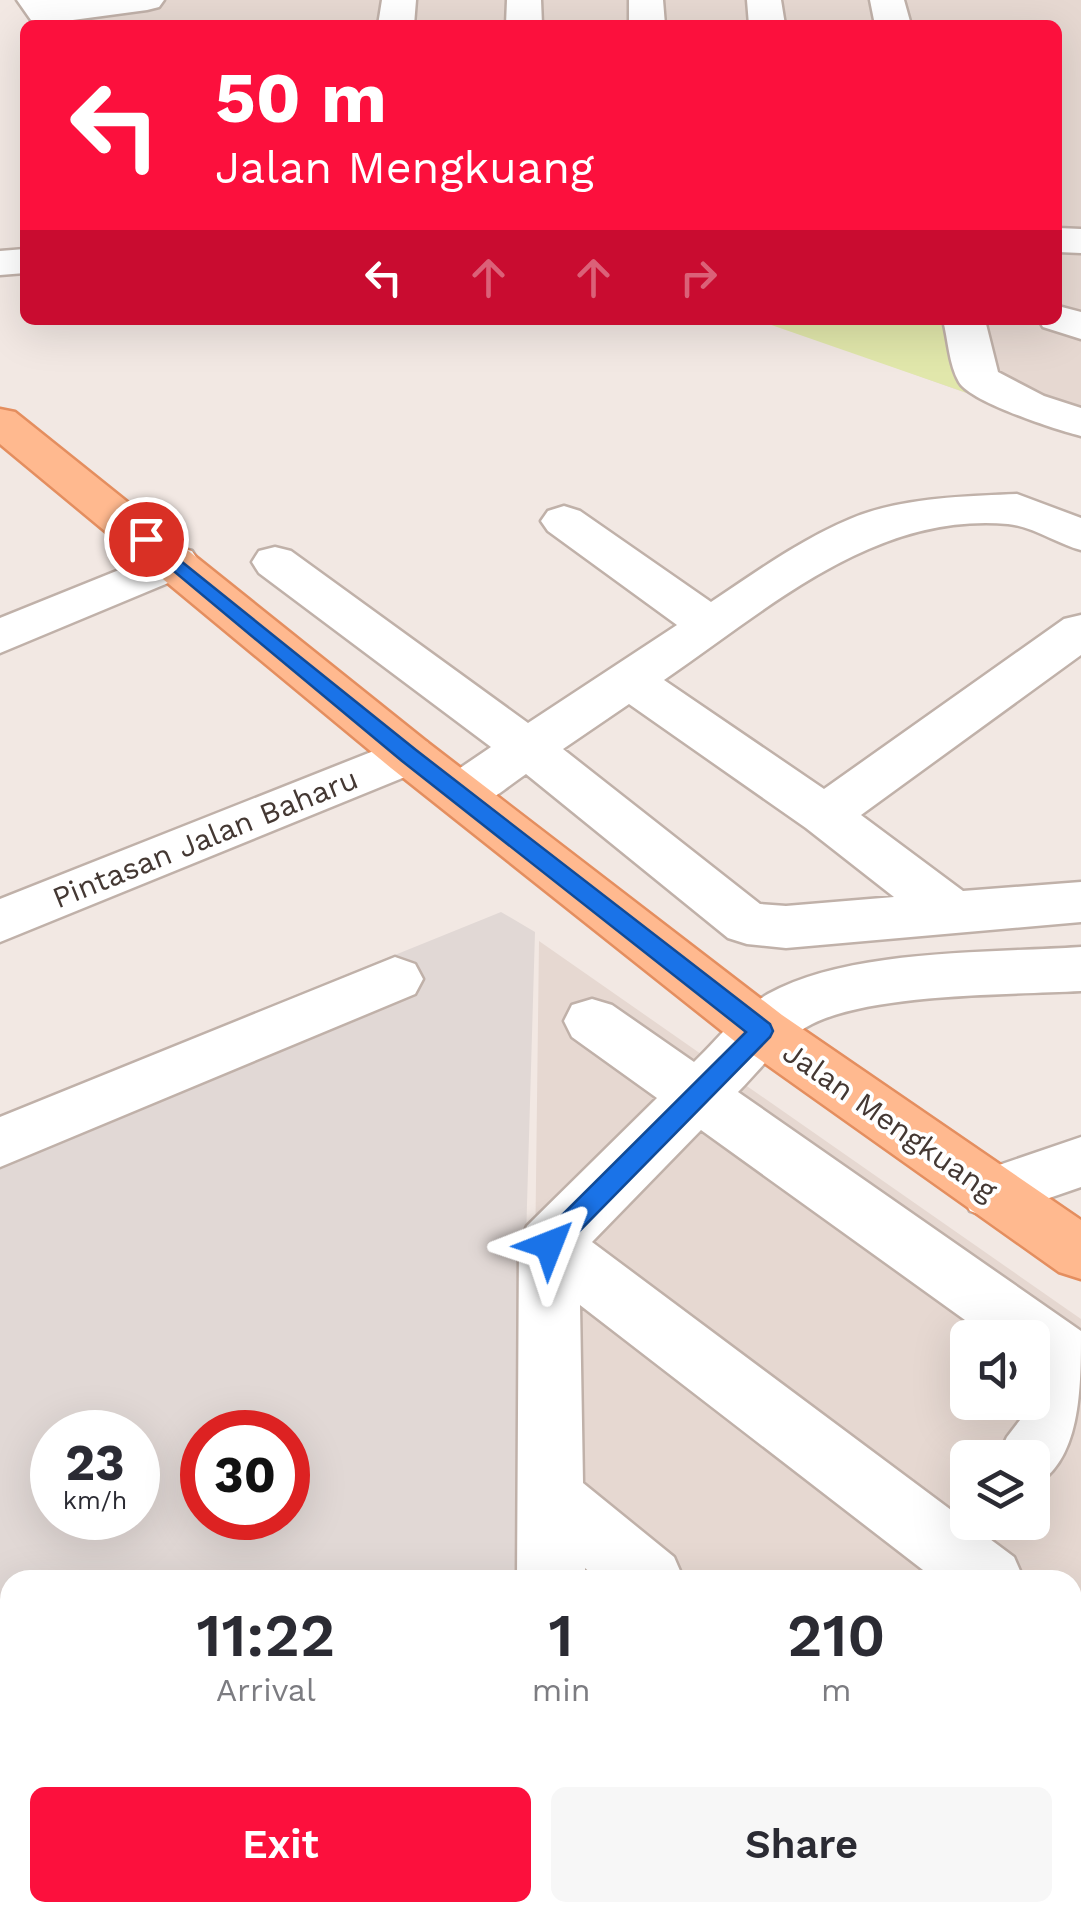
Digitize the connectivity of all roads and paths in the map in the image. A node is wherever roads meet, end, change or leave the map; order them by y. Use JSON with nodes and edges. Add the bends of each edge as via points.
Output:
{"nodes":[{"id":1,"x":34,"y":0,"type":"edge"},
{"id":2,"x":147,"y":0,"type":"edge"},
{"id":3,"x":965,"y":325,"type":"edge"},
{"id":4,"x":0,"y":422,"type":"edge"},
{"id":5,"x":1081,"y":423,"type":"edge"},
{"id":6,"x":564,"y":521,"type":"dead end"},
{"id":7,"x":1081,"y":535,"type":"edge"},
{"id":8,"x":176,"y":562,"type":"junction"},
{"id":9,"x":275,"y":562,"type":"dead end"},
{"id":10,"x":710,"y":625,"type":"junction"},
{"id":11,"x":1081,"y":631,"type":"edge"},
{"id":12,"x":0,"y":637,"type":"edge"},
{"id":13,"x":629,"y":680,"type":"junction"},
{"id":14,"x":527,"y":748,"type":"junction"},
{"id":15,"x":409,"y":756,"type":"junction"},
{"id":16,"x":460,"y":794,"type":"junction"},
{"id":17,"x":824,"y":816,"type":"junction"},
{"id":18,"x":1081,"y":902,"type":"edge"},
{"id":19,"x":953,"y":913,"type":"junction"},
{"id":20,"x":0,"y":920,"type":"edge"},
{"id":21,"x":1081,"y":970,"type":"edge"},
{"id":22,"x":395,"y":979,"type":"dead end"},
{"id":23,"x":592,"y":1021,"type":"dead end"},
{"id":24,"x":762,"y":1031,"type":"junction"},
{"id":25,"x":700,"y":1096,"type":"junction"},
{"id":26,"x":0,"y":1144,"type":"edge"},
{"id":27,"x":1081,"y":1162,"type":"edge"},
{"id":28,"x":991,"y":1193,"type":"junction"},
{"id":29,"x":549,"y":1245,"type":"junction"},
{"id":30,"x":1081,"y":1253,"type":"edge"},
{"id":31,"x":1081,"y":1367,"type":"edge"},
{"id":32,"x":1081,"y":1391,"type":"edge"},
{"id":33,"x":1044,"y":1440,"type":"edge"},
{"id":34,"x":551,"y":1498,"type":"junction"},
{"id":35,"x":966,"y":1559,"type":"edge"},
{"id":36,"x":552,"y":1570,"type":"edge"},
{"id":37,"x":638,"y":1570,"type":"edge"}],
"edges":[{"from":1,"to":2,"type":"street","via":[[43,14]]},
{"from":3,"to":5,"type":"street","via":[[978,379]]},
{"from":4,"to":8,"type":"main road","name":"Jalan Mengkuang"},
{"from":6,"to":10,"type":"street"},
{"from":7,"to":10,"type":"street","via":[[1017,509],[956,510],[869,528],[815,555]]},
{"from":8,"to":12,"type":"street"},
{"from":8,"to":15,"type":"main road","name":"Jalan Mengkuang"},
{"from":9,"to":14,"type":"street"},
{"from":10,"to":13,"type":"street"},
{"from":11,"to":17,"type":"street"},
{"from":13,"to":14,"type":"street"},
{"from":13,"to":17,"type":"street"},
{"from":14,"to":16,"type":"street"},
{"from":14,"to":19,"type":"street","via":[[746,922],[786,927]]},
{"from":15,"to":16,"type":"main road","name":"Jalan Mengkuang"},
{"from":15,"to":20,"type":"street","name":"Pintasan Jalan Baharu"},
{"from":16,"to":24,"type":"main road","name":"Jalan Mengkuang"},
{"from":17,"to":19,"type":"street"},
{"from":18,"to":19,"type":"street"},
{"from":21,"to":24,"type":"street","via":[[838,992],[791,1008]]},
{"from":22,"to":26,"type":"street"},
{"from":23,"to":25,"type":"street"},
{"from":24,"to":25,"type":"street"},
{"from":24,"to":28,"type":"main road","name":"Jalan Mengkuang"},
{"from":25,"to":29,"type":"street"},
{"from":25,"to":31,"type":"street"},
{"from":27,"to":28,"type":"street"},
{"from":28,"to":30,"type":"main road","name":"Jalan Mengkuang"},
{"from":29,"to":34,"type":"street"},
{"from":29,"to":35,"type":"street"},
{"from":32,"to":33,"type":"street"},
{"from":34,"to":36,"type":"street"},
{"from":34,"to":37,"type":"street"}]}
